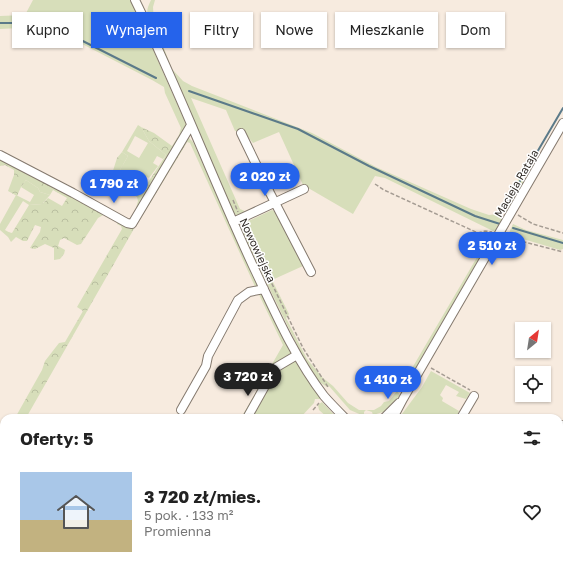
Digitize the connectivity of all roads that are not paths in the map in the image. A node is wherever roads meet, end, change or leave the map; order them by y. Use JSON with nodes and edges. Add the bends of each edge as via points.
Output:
{"nodes":[{"id":1,"x":135,"y":0,"type":"edge"},
{"id":2,"x":563,"y":123,"type":"edge"},
{"id":3,"x":191,"y":125,"type":"junction"},
{"id":4,"x":241,"y":133,"type":"dead end"},
{"id":5,"x":0,"y":155,"type":"edge"},
{"id":6,"x":304,"y":189,"type":"dead end"},
{"id":7,"x":276,"y":203,"type":"junction"},
{"id":8,"x":233,"y":222,"type":"junction"},
{"id":9,"x":311,"y":272,"type":"dead end"},
{"id":10,"x":264,"y":289,"type":"junction"},
{"id":11,"x":297,"y":355,"type":"junction"},
{"id":12,"x":474,"y":396,"type":"road end"},
{"id":13,"x":403,"y":398,"type":"junction"},
{"id":14,"x":181,"y":410,"type":"dead end"},
{"id":15,"x":339,"y":412,"type":"joint"},
{"id":16,"x":249,"y":414,"type":"edge"},
{"id":17,"x":343,"y":414,"type":"edge"},
{"id":18,"x":388,"y":414,"type":"edge"},
{"id":19,"x":395,"y":414,"type":"edge"},
{"id":20,"x":463,"y":414,"type":"edge"}],
"edges":[{"from":1,"to":3,"type":"street","name":"Nowowiejska"},
{"from":2,"to":13,"type":"street","name":"Macieja Rataja"},
{"from":3,"to":5,"type":"street","via":[[132,224]]},
{"from":3,"to":8,"type":"street","name":"Nowowiejska"},
{"from":4,"to":7,"type":"street"},
{"from":6,"to":7,"type":"street"},
{"from":7,"to":8,"type":"street"},
{"from":7,"to":9,"type":"street"},
{"from":8,"to":10,"type":"street","name":"Nowowiejska"},
{"from":10,"to":11,"type":"street","name":"Nowowiejska"},
{"from":10,"to":14,"type":"street","via":[[249,292],[238,300]]},
{"from":11,"to":15,"type":"street","name":"Nowowiejska","via":[[320,391]]},
{"from":11,"to":16,"type":"street","via":[[275,368]]},
{"from":12,"to":20,"type":"street"},
{"from":13,"to":18,"type":"street","name":"Macieja Rataja"},
{"from":13,"to":19,"type":"street","name":"Macieja Rataja"},
{"from":15,"to":17,"type":"street","name":"Nowowiejska"}]}
